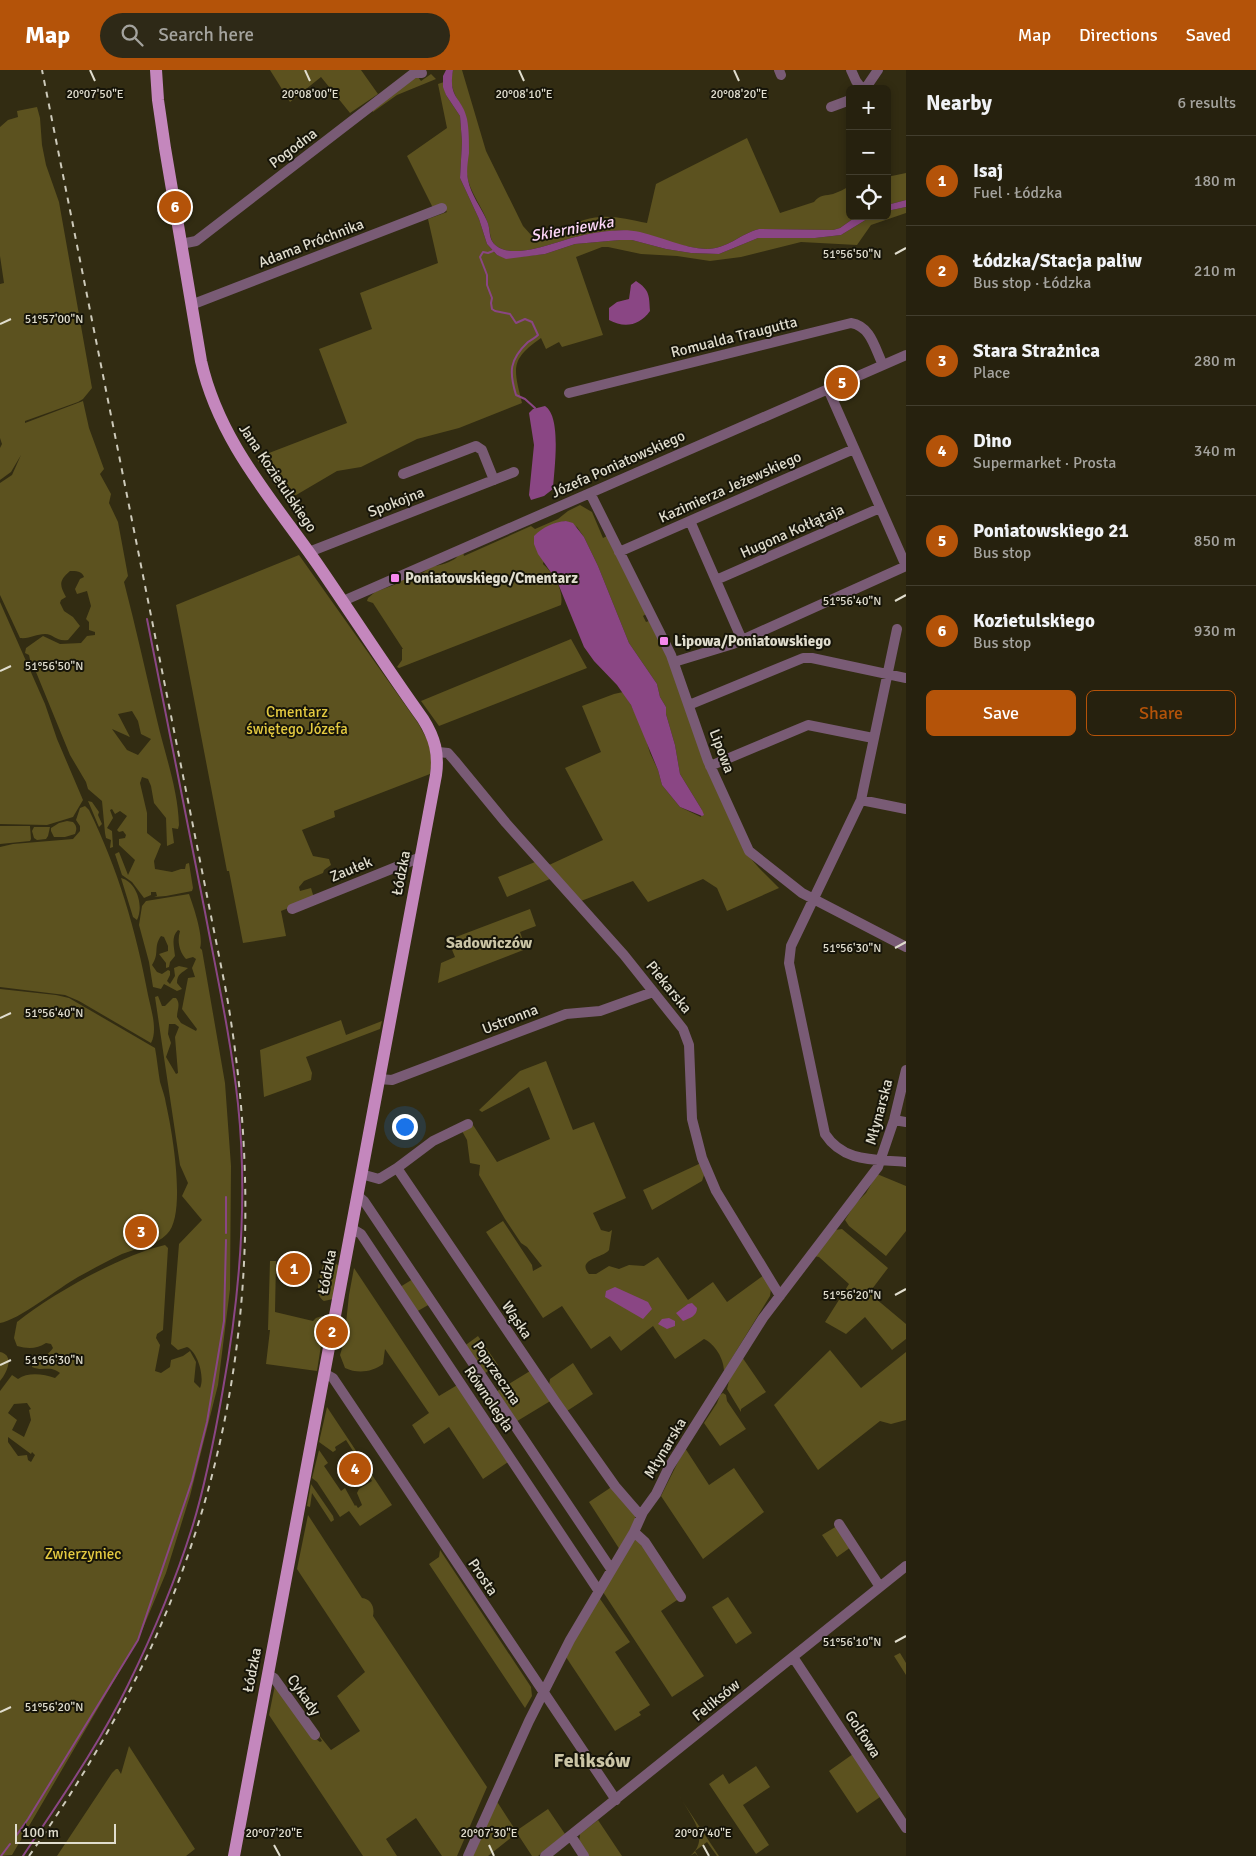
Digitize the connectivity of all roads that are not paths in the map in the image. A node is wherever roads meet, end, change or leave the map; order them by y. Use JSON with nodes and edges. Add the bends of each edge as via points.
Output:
{"nodes":[{"id":1,"x":156,"y":70,"type":"edge"},
{"id":2,"x":851,"y":70,"type":"edge"},
{"id":3,"x":878,"y":70,"type":"edge"},
{"id":4,"x":422,"y":73,"type":"dead end"},
{"id":5,"x":860,"y":85,"type":"edge"},
{"id":6,"x":867,"y":85,"type":"edge"},
{"id":7,"x":846,"y":101,"type":"edge"},
{"id":8,"x":831,"y":107,"type":"dead end"},
{"id":9,"x":442,"y":208,"type":"dead end"},
{"id":10,"x":181,"y":244,"type":"junction"},
{"id":11,"x":191,"y":305,"type":"junction"},
{"id":12,"x":906,"y":355,"type":"edge"},
{"id":13,"x":883,"y":365,"type":"junction"},
{"id":14,"x":828,"y":389,"type":"junction"},
{"id":15,"x":569,"y":393,"type":"dead end"},
{"id":16,"x":854,"y":449,"type":"junction"},
{"id":17,"x":514,"y":472,"type":"dead end"},
{"id":18,"x":403,"y":474,"type":"dead end"},
{"id":19,"x":494,"y":480,"type":"junction"},
{"id":20,"x":590,"y":493,"type":"junction"},
{"id":21,"x":880,"y":508,"type":"junction"},
{"id":22,"x":690,"y":521,"type":"junction"},
{"id":23,"x":309,"y":552,"type":"junction"},
{"id":24,"x":619,"y":552,"type":"junction"},
{"id":25,"x":906,"y":566,"type":"edge"},
{"id":26,"x":716,"y":580,"type":"junction"},
{"id":27,"x":343,"y":601,"type":"junction"},
{"id":28,"x":897,"y":629,"type":"dead end"},
{"id":29,"x":742,"y":640,"type":"junction"},
{"id":30,"x":674,"y":662,"type":"junction"},
{"id":31,"x":887,"y":674,"type":"junction"},
{"id":32,"x":906,"y":678,"type":"edge"},
{"id":33,"x":689,"y":705,"type":"junction"},
{"id":34,"x":873,"y":738,"type":"junction"},
{"id":35,"x":438,"y":752,"type":"junction"},
{"id":36,"x":710,"y":766,"type":"junction"},
{"id":37,"x":861,"y":800,"type":"junction"},
{"id":38,"x":906,"y":810,"type":"edge"},
{"id":39,"x":421,"y":857,"type":"junction"},
{"id":40,"x":814,"y":900,"type":"junction"},
{"id":41,"x":292,"y":908,"type":"dead end"},
{"id":42,"x":906,"y":947,"type":"edge"},
{"id":43,"x":653,"y":992,"type":"junction"},
{"id":44,"x":906,"y":1070,"type":"edge"},
{"id":45,"x":379,"y":1079,"type":"junction"},
{"id":46,"x":894,"y":1120,"type":"junction"},
{"id":47,"x":906,"y":1122,"type":"edge"},
{"id":48,"x":468,"y":1124,"type":"dead end"},
{"id":49,"x":882,"y":1160,"type":"junction"},
{"id":50,"x":906,"y":1162,"type":"edge"},
{"id":51,"x":397,"y":1168,"type":"junction"},
{"id":52,"x":362,"y":1174,"type":"junction"},
{"id":53,"x":357,"y":1195,"type":"junction"},
{"id":54,"x":351,"y":1228,"type":"junction"},
{"id":55,"x":780,"y":1296,"type":"junction"},
{"id":56,"x":324,"y":1373,"type":"junction"},
{"id":57,"x":641,"y":1516,"type":"junction"},
{"id":58,"x":839,"y":1524,"type":"dead end"},
{"id":59,"x":634,"y":1532,"type":"junction"},
{"id":60,"x":906,"y":1566,"type":"edge"},
{"id":61,"x":611,"y":1569,"type":"junction"},
{"id":62,"x":880,"y":1587,"type":"junction"},
{"id":63,"x":598,"y":1590,"type":"junction"},
{"id":64,"x":681,"y":1597,"type":"dead end"},
{"id":65,"x":793,"y":1656,"type":"junction"},
{"id":66,"x":268,"y":1675,"type":"junction"},
{"id":67,"x":544,"y":1692,"type":"junction"},
{"id":68,"x":315,"y":1735,"type":"dead end"},
{"id":69,"x":616,"y":1800,"type":"junction"},
{"id":70,"x":906,"y":1828,"type":"edge"},
{"id":71,"x":571,"y":1836,"type":"junction"},
{"id":72,"x":234,"y":1856,"type":"edge"},
{"id":73,"x":468,"y":1856,"type":"edge"},
{"id":74,"x":546,"y":1856,"type":"edge"},
{"id":75,"x":584,"y":1856,"type":"edge"}],
"edges":[{"from":1,"to":10,"type":"main road","name":"Jana Kozietulskiego"},
{"from":2,"to":5,"type":"street"},
{"from":3,"to":6,"type":"street"},
{"from":4,"to":10,"type":"street","name":"Pogodna","via":[[417,72],[408,78],[196,241]]},
{"from":7,"to":8,"type":"street"},
{"from":9,"to":11,"type":"street","name":"Adama Próchnika"},
{"from":10,"to":11,"type":"main road","name":"Jana Kozietulskiego"},
{"from":11,"to":23,"type":"main road","name":"Jana Kozietulskiego","via":[[205,378],[221,421],[237,450]]},
{"from":12,"to":13,"type":"street","name":"Józefa Poniatowskiego"},
{"from":13,"to":14,"type":"street","name":"Józefa Poniatowskiego"},
{"from":13,"to":15,"type":"street","name":"Romualda Traugutta","via":[[866,329],[851,323]]},
{"from":14,"to":16,"type":"street"},
{"from":14,"to":20,"type":"street","name":"Józefa Poniatowskiego"},
{"from":16,"to":21,"type":"street"},
{"from":16,"to":22,"type":"street","name":"Kazimierza Jeżewskiego"},
{"from":17,"to":19,"type":"street","name":"Spokojna"},
{"from":18,"to":19,"type":"street","name":"Spokojna","via":[[478,446]]},
{"from":19,"to":23,"type":"street","name":"Spokojna"},
{"from":20,"to":24,"type":"street","name":"Lipowa"},
{"from":20,"to":27,"type":"street","name":"Józefa Poniatowskiego"},
{"from":21,"to":25,"type":"street"},
{"from":21,"to":26,"type":"street","name":"Hugona Kołłątaja"},
{"from":22,"to":24,"type":"street","name":"Kazimierza Jeżewskiego"},
{"from":22,"to":26,"type":"street"},
{"from":23,"to":27,"type":"main road","name":"Jana Kozietulskiego"},
{"from":24,"to":30,"type":"street","name":"Lipowa"},
{"from":25,"to":29,"type":"street"},
{"from":26,"to":29,"type":"street"},
{"from":27,"to":35,"type":"main road","name":"Jana Kozietulskiego","via":[[427,725]]},
{"from":28,"to":31,"type":"street"},
{"from":29,"to":30,"type":"street"},
{"from":30,"to":33,"type":"street","name":"Lipowa"},
{"from":31,"to":32,"type":"street"},
{"from":31,"to":33,"type":"street","via":[[803,658]]},
{"from":31,"to":34,"type":"street"},
{"from":33,"to":36,"type":"street","name":"Lipowa"},
{"from":34,"to":36,"type":"street","via":[[808,725]]},
{"from":34,"to":37,"type":"street"},
{"from":35,"to":39,"type":"main road","name":"Łódzka"},
{"from":35,"to":43,"type":"street","name":"Piekarska","via":[[448,753]]},
{"from":36,"to":40,"type":"street","name":"Lipowa","via":[[749,851]]},
{"from":37,"to":38,"type":"street"},
{"from":37,"to":40,"type":"street"},
{"from":39,"to":41,"type":"street","name":"Zaułek"},
{"from":39,"to":45,"type":"main road","name":"Łódzka"},
{"from":40,"to":42,"type":"street","name":"Lipowa"},
{"from":40,"to":49,"type":"street","via":[[792,946],[789,963],[822,1126],[838,1150]]},
{"from":43,"to":45,"type":"street","name":"Ustronna","via":[[600,1011],[566,1014],[392,1080]]},
{"from":43,"to":55,"type":"street","name":"Piekarska","via":[[680,1024],[688,1040],[692,1119],[708,1173]]},
{"from":44,"to":46,"type":"street","name":"Młynarska"},
{"from":45,"to":52,"type":"main road","name":"Łódzka"},
{"from":46,"to":47,"type":"street"},
{"from":46,"to":49,"type":"street","name":"Młynarska"},
{"from":48,"to":51,"type":"street","via":[[432,1141]]},
{"from":49,"to":50,"type":"street"},
{"from":49,"to":55,"type":"street","name":"Młynarska"},
{"from":51,"to":52,"type":"street","via":[[378,1178]]},
{"from":51,"to":57,"type":"street","name":"Wąska","via":[[555,1401],[615,1486]]},
{"from":52,"to":53,"type":"main road","name":"Łódzka"},
{"from":53,"to":54,"type":"main road","name":"Łódzka"},
{"from":53,"to":61,"type":"street","name":"Poprzeczna"},
{"from":54,"to":56,"type":"main road","name":"Łódzka"},
{"from":54,"to":63,"type":"street","name":"Równoległa","via":[[361,1234]]},
{"from":55,"to":57,"type":"street","name":"Młynarska","via":[[743,1349]]},
{"from":56,"to":66,"type":"main road","name":"Łódzka"},
{"from":56,"to":67,"type":"street","name":"Prosta","via":[[333,1378]]},
{"from":57,"to":59,"type":"street","name":"Młynarska"},
{"from":58,"to":62,"type":"street"},
{"from":59,"to":61,"type":"street","name":"Młynarska"},
{"from":59,"to":64,"type":"street","via":[[645,1542]]},
{"from":60,"to":62,"type":"street","name":"Feliksów"},
{"from":61,"to":63,"type":"street","name":"Młynarska"},
{"from":62,"to":65,"type":"street","name":"Feliksów"},
{"from":63,"to":67,"type":"street","name":"Młynarska"},
{"from":65,"to":69,"type":"street","name":"Feliksów"},
{"from":65,"to":70,"type":"street","name":"Golfowa"},
{"from":66,"to":68,"type":"street","name":"Cykady","via":[[274,1678]]},
{"from":66,"to":72,"type":"main road","name":"Łódzka"},
{"from":67,"to":69,"type":"street","name":"Prosta"},
{"from":67,"to":73,"type":"street","name":"Młynarska"},
{"from":69,"to":71,"type":"street","name":"Feliksów"},
{"from":71,"to":74,"type":"street","name":"Feliksów"},
{"from":71,"to":75,"type":"street"}]}
